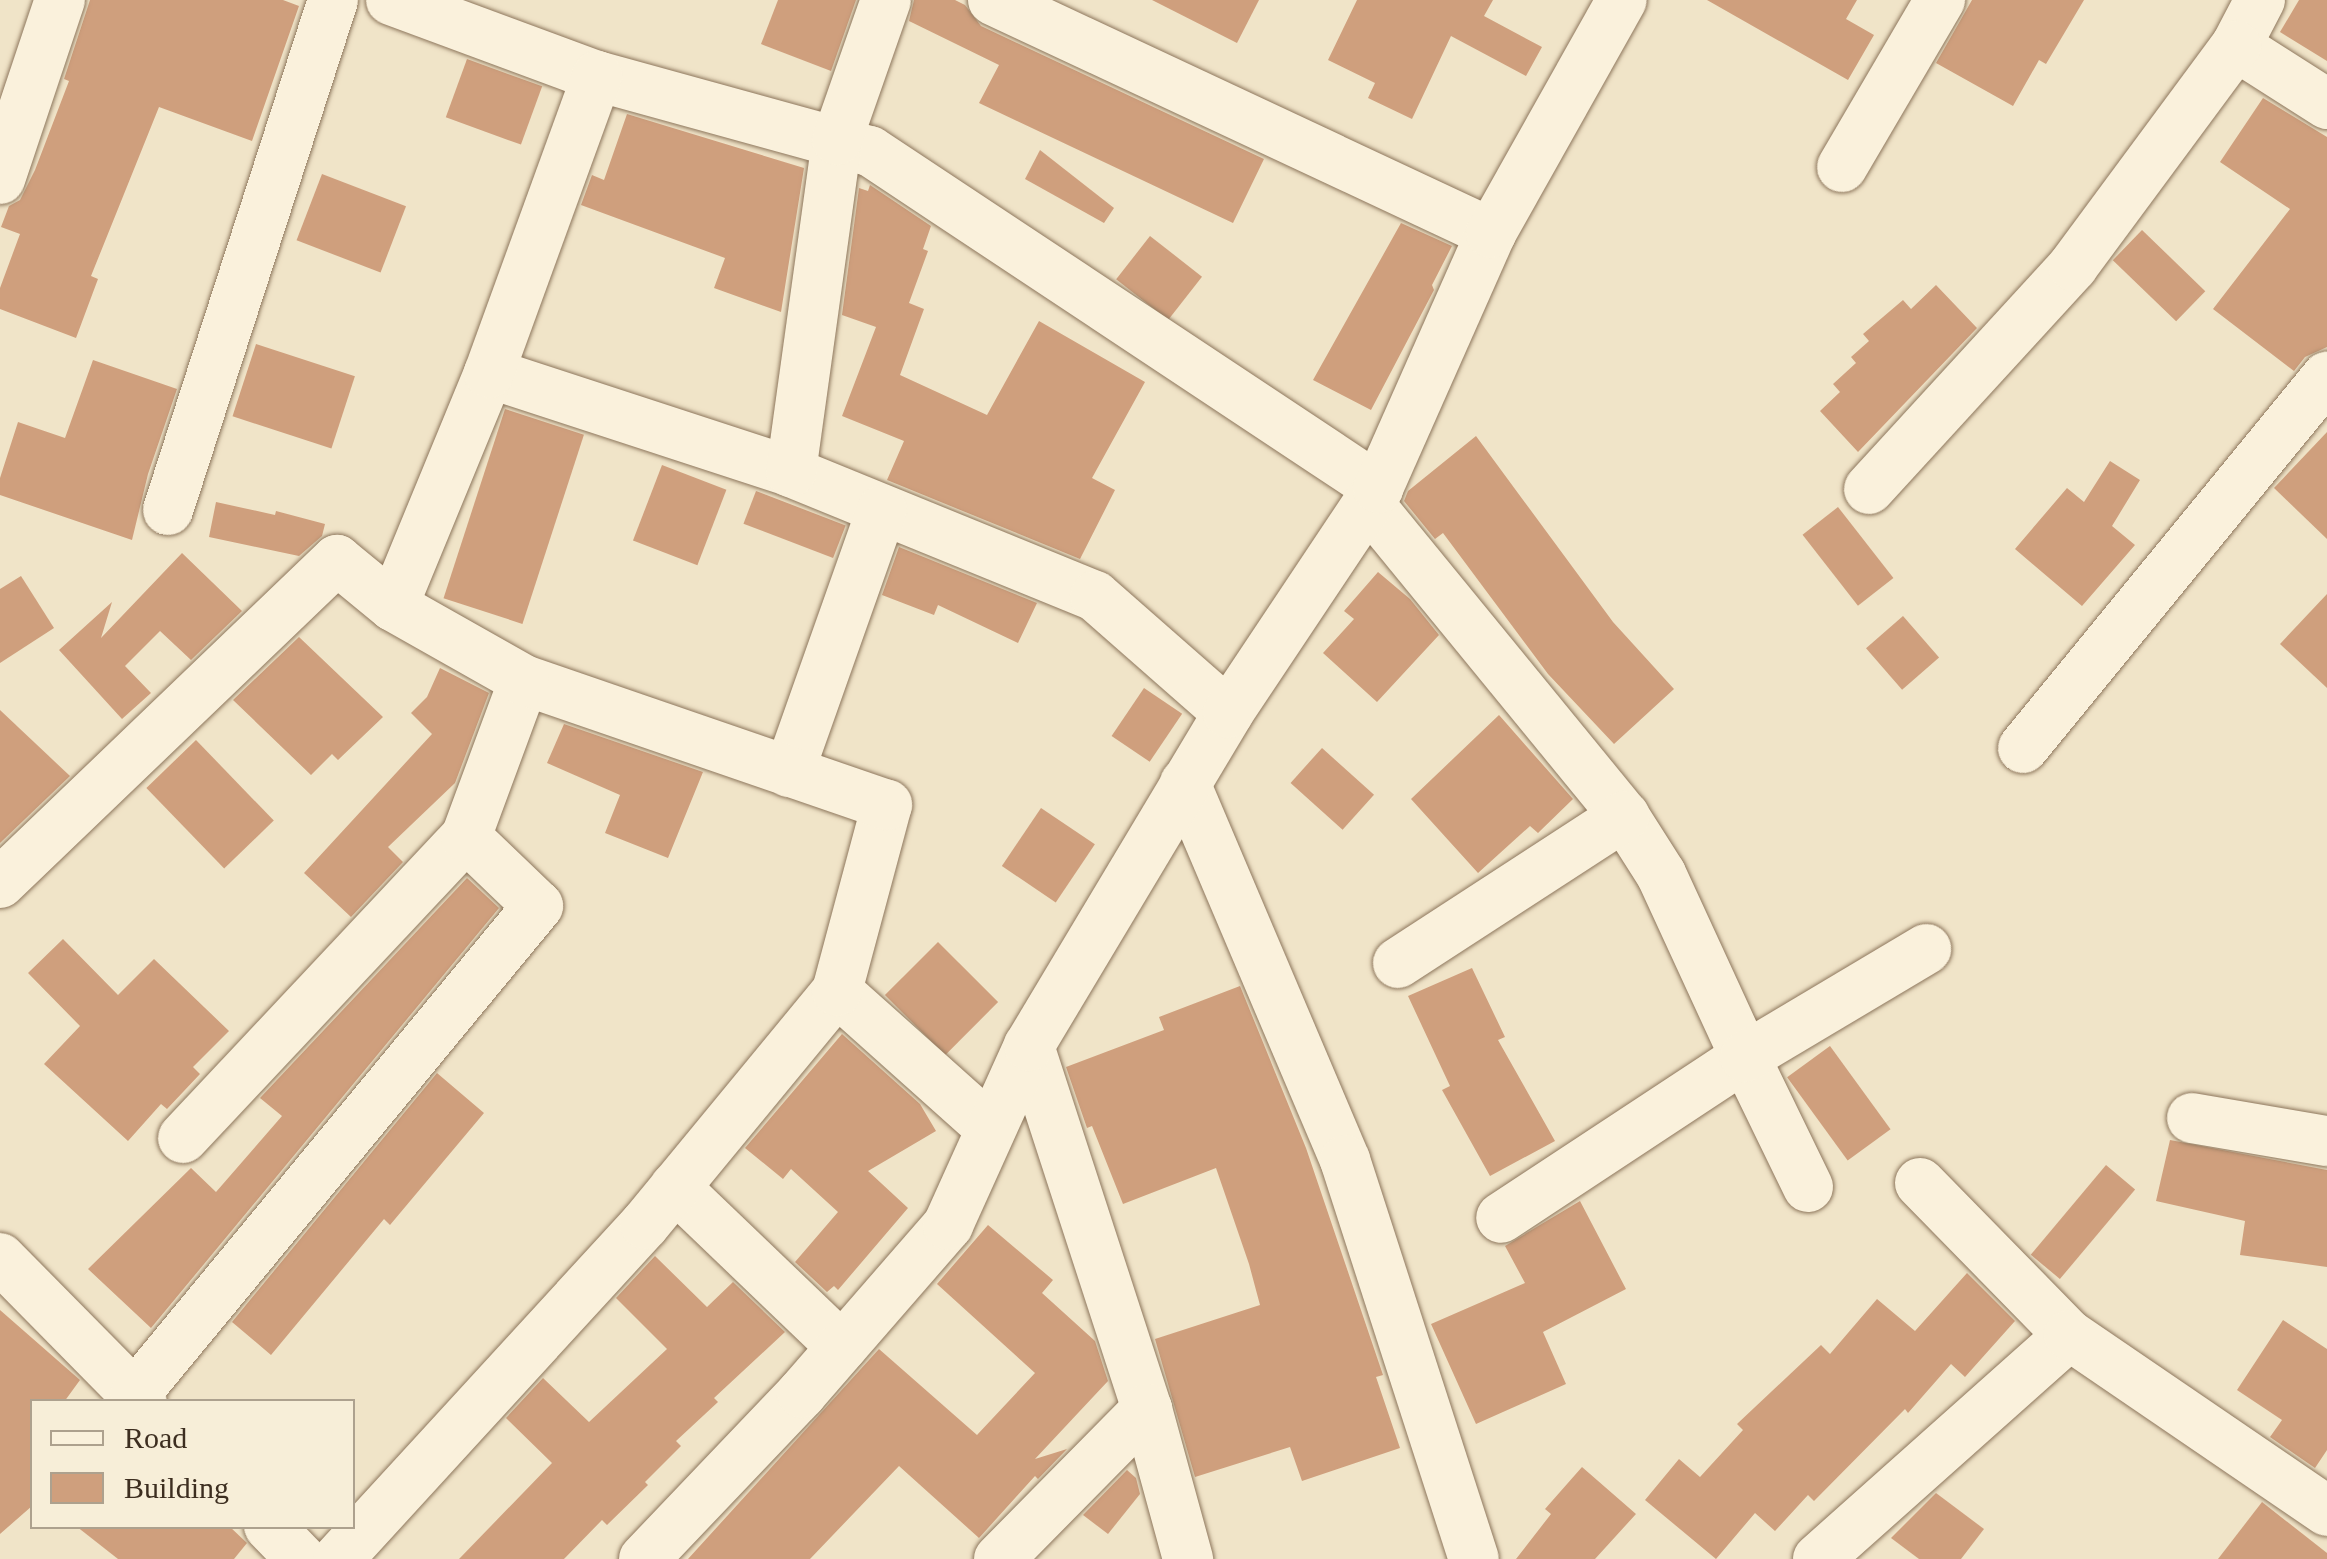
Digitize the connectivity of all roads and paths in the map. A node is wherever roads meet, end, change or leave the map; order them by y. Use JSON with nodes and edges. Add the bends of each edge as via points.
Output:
{"nodes":[{"id":1,"x":60,"y":0,"type":"edge"},
{"id":2,"x":333,"y":0,"type":"edge"},
{"id":3,"x":390,"y":0,"type":"edge"},
{"id":4,"x":886,"y":0,"type":"edge"},
{"id":5,"x":993,"y":0,"type":"edge"},
{"id":6,"x":1940,"y":0,"type":"edge"},
{"id":7,"x":2260,"y":0,"type":"edge"},
{"id":8,"x":1620,"y":1,"type":"edge"},
{"id":9,"x":442,"y":8,"type":"edge"},
{"id":10,"x":2236,"y":46,"type":"junction"},
{"id":11,"x":597,"y":76,"type":"junction"},
{"id":12,"x":2327,"y":104,"type":"edge"},
{"id":13,"x":837,"y":140,"type":"junction"},
{"id":14,"x":1842,"y":167,"type":"dead end"},
{"id":15,"x":0,"y":178,"type":"edge"},
{"id":16,"x":1492,"y":233,"type":"junction"},
{"id":17,"x":490,"y":373,"type":"junction"},
{"id":18,"x":2327,"y":376,"type":"edge"},
{"id":19,"x":791,"y":472,"type":"junction"},
{"id":20,"x":1868,"y":489,"type":"dead end"},
{"id":21,"x":1373,"y":496,"type":"junction"},
{"id":22,"x":168,"y":510,"type":"dead end"},
{"id":23,"x":882,"y":510,"type":"junction"},
{"id":24,"x":393,"y":606,"type":"junction"},
{"id":25,"x":524,"y":680,"type":"junction"},
{"id":26,"x":1228,"y":713,"type":"junction"},
{"id":27,"x":2023,"y":748,"type":"dead end"},
{"id":28,"x":789,"y":772,"type":"junction"},
{"id":29,"x":1185,"y":783,"type":"junction"},
{"id":30,"x":1624,"y":816,"type":"junction"},
{"id":31,"x":466,"y":837,"type":"junction"},
{"id":32,"x":0,"y":883,"type":"edge"},
{"id":33,"x":1926,"y":949,"type":"dead end"},
{"id":34,"x":1398,"y":963,"type":"dead end"},
{"id":35,"x":837,"y":991,"type":"junction"},
{"id":36,"x":1029,"y":1046,"type":"junction"},
{"id":37,"x":1745,"y":1058,"type":"junction"},
{"id":38,"x":2192,"y":1118,"type":"dead end"},
{"id":39,"x":990,"y":1128,"type":"junction"},
{"id":40,"x":183,"y":1138,"type":"dead end"},
{"id":41,"x":2327,"y":1140,"type":"edge"},
{"id":42,"x":1920,"y":1183,"type":"dead end"},
{"id":43,"x":675,"y":1187,"type":"junction"},
{"id":44,"x":1808,"y":1188,"type":"dead end"},
{"id":45,"x":1501,"y":1218,"type":"dead end"},
{"id":46,"x":0,"y":1258,"type":"edge"},
{"id":47,"x":2069,"y":1335,"type":"junction"},
{"id":48,"x":842,"y":1347,"type":"junction"},
{"id":49,"x":139,"y":1398,"type":"edge"},
{"id":50,"x":1147,"y":1410,"type":"junction"},
{"id":51,"x":2327,"y":1511,"type":"edge"},
{"id":52,"x":271,"y":1529,"type":"edge"},
{"id":53,"x":301,"y":1559,"type":"edge"},
{"id":54,"x":338,"y":1559,"type":"edge"},
{"id":55,"x":644,"y":1559,"type":"edge"},
{"id":56,"x":999,"y":1559,"type":"edge"},
{"id":57,"x":1188,"y":1559,"type":"edge"},
{"id":58,"x":1474,"y":1559,"type":"edge"},
{"id":59,"x":1818,"y":1559,"type":"edge"}],
"edges":[{"from":1,"to":15,"type":"street"},
{"from":2,"to":22,"type":"street"},
{"from":3,"to":9,"type":"street"},
{"from":4,"to":13,"type":"street"},
{"from":5,"to":16,"type":"street"},
{"from":6,"to":14,"type":"street"},
{"from":7,"to":10,"type":"street"},
{"from":8,"to":16,"type":"street"},
{"from":9,"to":11,"type":"street"},
{"from":10,"to":12,"type":"street"},
{"from":10,"to":20,"type":"street","via":[[2073,266]]},
{"from":11,"to":13,"type":"street"},
{"from":11,"to":17,"type":"street"},
{"from":13,"to":19,"type":"street"},
{"from":13,"to":21,"type":"street","via":[[870,151]]},
{"from":16,"to":21,"type":"street"},
{"from":17,"to":19,"type":"street"},
{"from":17,"to":24,"type":"street"},
{"from":18,"to":27,"type":"street"},
{"from":19,"to":23,"type":"street"},
{"from":21,"to":26,"type":"street"},
{"from":21,"to":30,"type":"street"},
{"from":23,"to":26,"type":"street","via":[[1095,596]]},
{"from":23,"to":28,"type":"street"},
{"from":24,"to":25,"type":"street"},
{"from":24,"to":32,"type":"street","via":[[337,560]]},
{"from":25,"to":28,"type":"street"},
{"from":25,"to":31,"type":"street"},
{"from":26,"to":29,"type":"street"},
{"from":28,"to":35,"type":"street","via":[[887,805]]},
{"from":29,"to":36,"type":"street"},
{"from":29,"to":58,"type":"street","via":[[1345,1160]]},
{"from":30,"to":34,"type":"street"},
{"from":30,"to":37,"type":"street","via":[[1661,874]]},
{"from":31,"to":40,"type":"street"},
{"from":31,"to":49,"type":"street","via":[[538,906]]},
{"from":33,"to":37,"type":"street"},
{"from":35,"to":39,"type":"street"},
{"from":35,"to":43,"type":"street"},
{"from":36,"to":39,"type":"street"},
{"from":36,"to":50,"type":"street"},
{"from":37,"to":44,"type":"street"},
{"from":37,"to":45,"type":"street"},
{"from":38,"to":41,"type":"street"},
{"from":39,"to":48,"type":"street","via":[[948,1225]]},
{"from":42,"to":47,"type":"street"},
{"from":43,"to":48,"type":"street"},
{"from":43,"to":54,"type":"street"},
{"from":46,"to":49,"type":"street"},
{"from":47,"to":51,"type":"street"},
{"from":47,"to":59,"type":"street"},
{"from":48,"to":55,"type":"street"},
{"from":50,"to":56,"type":"street"},
{"from":50,"to":57,"type":"street"},
{"from":52,"to":53,"type":"street"}]}
